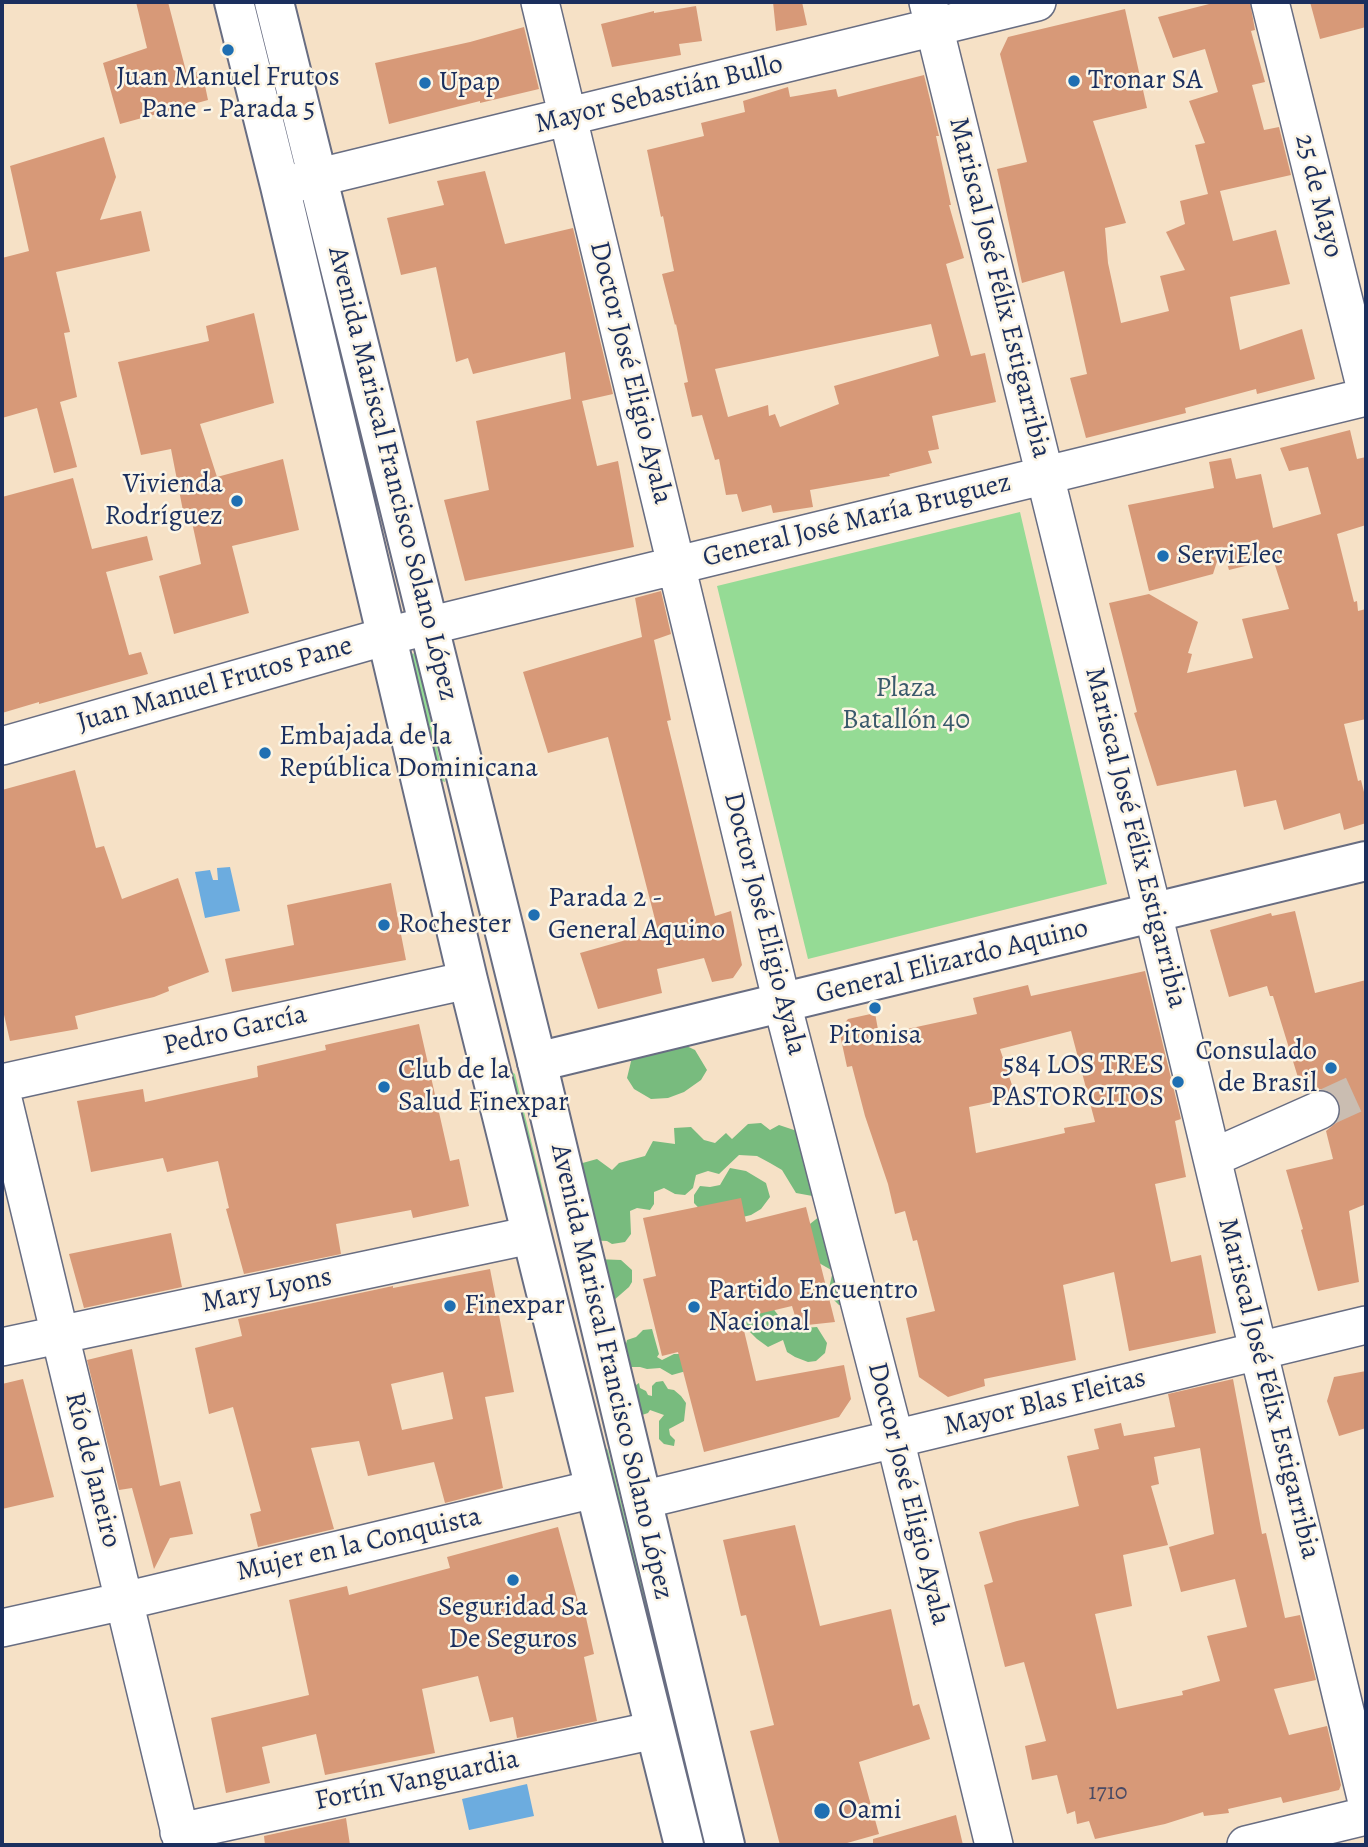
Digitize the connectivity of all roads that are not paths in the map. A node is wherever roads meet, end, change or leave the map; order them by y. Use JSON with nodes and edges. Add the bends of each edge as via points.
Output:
{"nodes":[{"id":1,"x":234,"y":2,"type":"edge"},
{"id":2,"x":274,"y":2,"type":"edge"},
{"id":3,"x":540,"y":2,"type":"edge"},
{"id":4,"x":1037,"y":2,"type":"edge"},
{"id":5,"x":1270,"y":2,"type":"edge"},
{"id":6,"x":932,"y":14,"type":"edge"},
{"id":7,"x":568,"y":117,"type":"junction"},
{"id":8,"x":318,"y":179,"type":"junction"},
{"id":9,"x":280,"y":187,"type":"junction"},
{"id":10,"x":315,"y":333,"type":"junction"},
{"id":11,"x":1366,"y":390,"type":"edge"},
{"id":12,"x":1366,"y":397,"type":"edge"},
{"id":13,"x":1045,"y":475,"type":"junction"},
{"id":14,"x":676,"y":565,"type":"junction"},
{"id":15,"x":429,"y":626,"type":"junction"},
{"id":16,"x":387,"y":636,"type":"junction"},
{"id":17,"x":2,"y":746,"type":"edge"},
{"id":18,"x":1366,"y":861,"type":"edge"},
{"id":19,"x":1153,"y":913,"type":"junction"},
{"id":20,"x":468,"y":980,"type":"junction"},
{"id":21,"x":782,"y":1003,"type":"junction"},
{"id":22,"x":537,"y":1062,"type":"junction"},
{"id":23,"x":2,"y":1083,"type":"edge"},
{"id":24,"x":2,"y":1095,"type":"edge"},
{"id":25,"x":1320,"y":1110,"type":"tunnel mouth"},
{"id":26,"x":1212,"y":1158,"type":"junction"},
{"id":27,"x":531,"y":1235,"type":"junction"},
{"id":28,"x":1366,"y":1325,"type":"edge"},
{"id":29,"x":60,"y":1335,"type":"junction"},
{"id":30,"x":2,"y":1347,"type":"edge"},
{"id":31,"x":1259,"y":1351,"type":"junction"},
{"id":32,"x":895,"y":1439,"type":"junction"},
{"id":33,"x":594,"y":1489,"type":"junction"},
{"id":34,"x":642,"y":1500,"type":"junction"},
{"id":35,"x":124,"y":1601,"type":"junction"},
{"id":36,"x":2,"y":1628,"type":"edge"},
{"id":37,"x":655,"y":1730,"type":"junction"},
{"id":38,"x":1366,"y":1798,"type":"edge"},
{"id":39,"x":1366,"y":1816,"type":"edge"},
{"id":40,"x":181,"y":1839,"type":"edge"},
{"id":41,"x":684,"y":1845,"type":"edge"},
{"id":42,"x":724,"y":1845,"type":"edge"},
{"id":43,"x":994,"y":1845,"type":"edge"},
{"id":44,"x":1246,"y":1845,"type":"edge"}],
"edges":[{"from":1,"to":9,"type":"main road","name":"Avenida Mariscal Francisco Solano López"},
{"from":2,"to":8,"type":"main road","name":"Avenida Mariscal Francisco Solano López"},
{"from":3,"to":7,"type":"street","name":"Doctor José Eligio Ayala"},
{"from":4,"to":6,"type":"street","name":"Mayor Sebastián Bullo"},
{"from":5,"to":11,"type":"street","name":"25 de Mayo"},
{"from":6,"to":7,"type":"street","name":"Mayor Sebastián Bullo"},
{"from":6,"to":13,"type":"street","name":"Mariscal José Félix Estigarribia"},
{"from":7,"to":8,"type":"street","name":"Mayor Sebastián Bullo"},
{"from":7,"to":14,"type":"street","name":"Doctor José Eligio Ayala"},
{"from":8,"to":9,"type":"street","name":"Mayor Sebastián Bullo"},
{"from":8,"to":15,"type":"main road","name":"Avenida Mariscal Francisco Solano López"},
{"from":9,"to":10,"type":"main road","name":"Avenida Mariscal Francisco Solano López"},
{"from":10,"to":15,"type":"main road","via":[[341,382],[399,607],[415,623]]},
{"from":10,"to":16,"type":"main road","name":"Avenida Mariscal Francisco Solano López"},
{"from":12,"to":13,"type":"street","name":"General José María Bruguez"},
{"from":13,"to":14,"type":"street","name":"General José María Bruguez"},
{"from":13,"to":19,"type":"street","name":"Mariscal José Félix Estigarribia"},
{"from":14,"to":15,"type":"street","name":"General José María Bruguez"},
{"from":14,"to":21,"type":"street","name":"Doctor José Eligio Ayala"},
{"from":15,"to":16,"type":"street","name":"Juan Manuel Frutos Pane"},
{"from":15,"to":22,"type":"main road","name":"Avenida Mariscal Francisco Solano López"},
{"from":16,"to":17,"type":"street","name":"Juan Manuel Frutos Pane"},
{"from":16,"to":20,"type":"main road","name":"Avenida Mariscal Francisco Solano López"},
{"from":18,"to":19,"type":"main road","name":"General Elizardo Aquino"},
{"from":19,"to":21,"type":"main road","name":"General Elizardo Aquino"},
{"from":19,"to":26,"type":"street","name":"Mariscal José Félix Estigarribia"},
{"from":20,"to":23,"type":"street","name":"Pedro García"},
{"from":20,"to":27,"type":"main road","name":"Avenida Mariscal Francisco Solano López"},
{"from":21,"to":22,"type":"main road","name":"General Elizardo Aquino"},
{"from":21,"to":32,"type":"street","name":"Doctor José Eligio Ayala"},
{"from":22,"to":34,"type":"main road","name":"Avenida Mariscal Francisco Solano López"},
{"from":24,"to":29,"type":"street","name":"Río de Janeiro"},
{"from":25,"to":26,"type":"street"},
{"from":26,"to":31,"type":"street","name":"Mariscal José Félix Estigarribia"},
{"from":27,"to":29,"type":"street","name":"Mary Lyons"},
{"from":27,"to":33,"type":"main road","name":"Avenida Mariscal Francisco Solano López"},
{"from":28,"to":31,"type":"street","name":"Mayor Blas Fleitas"},
{"from":29,"to":30,"type":"street","name":"Mary Lyons"},
{"from":29,"to":35,"type":"street","name":"Río de Janeiro"},
{"from":31,"to":32,"type":"street","name":"Mayor Blas Fleitas"},
{"from":31,"to":38,"type":"street","name":"Mariscal José Félix Estigarribia"},
{"from":32,"to":34,"type":"street","name":"Mayor Blas Fleitas"},
{"from":32,"to":43,"type":"street","name":"Doctor José Eligio Ayala"},
{"from":33,"to":35,"type":"street","name":"Mujer en la Conquista"},
{"from":33,"to":37,"type":"main road","name":"Avenida Mariscal Francisco Solano López"},
{"from":34,"to":42,"type":"main road","name":"Avenida Mariscal Francisco Solano López"},
{"from":35,"to":36,"type":"street","name":"Mujer en la Conquista"},
{"from":35,"to":40,"type":"street","name":"Río de Janeiro"},
{"from":37,"to":40,"type":"street","name":"Fortín Vanguardia"},
{"from":37,"to":41,"type":"main road","name":"Avenida Mariscal Francisco Solano López"},
{"from":39,"to":44,"type":"street"}]}
